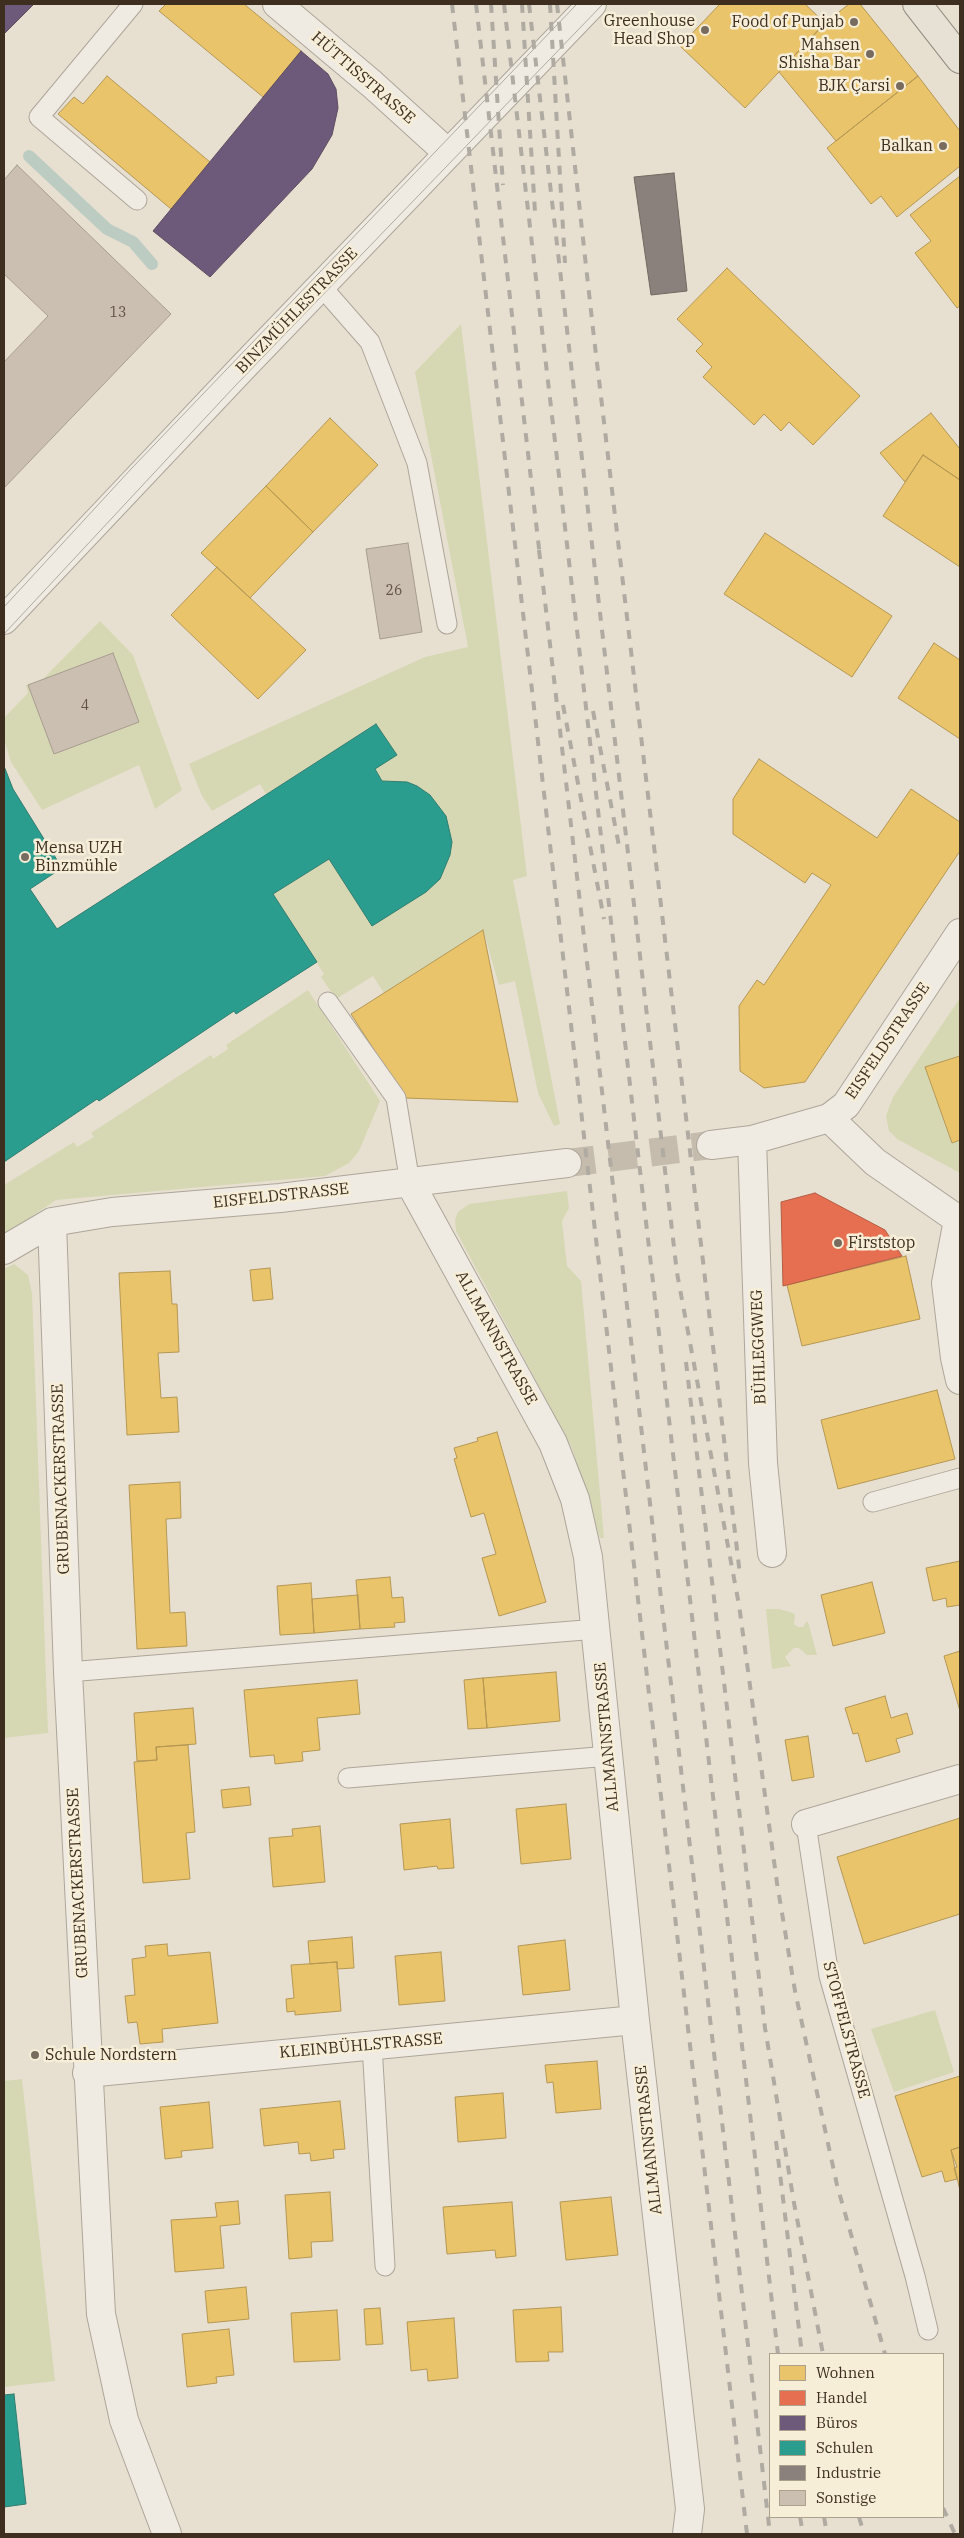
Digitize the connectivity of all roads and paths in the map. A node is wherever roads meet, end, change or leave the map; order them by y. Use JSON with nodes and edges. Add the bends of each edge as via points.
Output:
{"nodes":[{"id":1,"x":133,"y":4,"type":"edge"},
{"id":2,"x":277,"y":4,"type":"edge"},
{"id":3,"x":592,"y":4,"type":"edge"},
{"id":4,"x":917,"y":4,"type":"edge"},
{"id":5,"x":960,"y":59,"type":"edge"},
{"id":6,"x":448,"y":153,"type":"junction"},
{"id":7,"x":138,"y":200,"type":"dead end"},
{"id":8,"x":321,"y":286,"type":"junction"},
{"id":9,"x":4,"y":620,"type":"edge"},
{"id":10,"x":447,"y":624,"type":"dead end"},
{"id":11,"x":960,"y":933,"type":"edge"},
{"id":12,"x":328,"y":1002,"type":"dead end"},
{"id":13,"x":828,"y":1118,"type":"junction"},
{"id":14,"x":752,"y":1140,"type":"junction"},
{"id":15,"x":711,"y":1145,"type":"tunnel mouth"},
{"id":16,"x":567,"y":1163,"type":"tunnel mouth"},
{"id":17,"x":410,"y":1183,"type":"junction"},
{"id":18,"x":959,"y":1220,"type":"edge"},
{"id":19,"x":52,"y":1222,"type":"junction"},
{"id":20,"x":4,"y":1250,"type":"edge"},
{"id":21,"x":960,"y":1380,"type":"edge"},
{"id":22,"x":960,"y":1478,"type":"edge"},
{"id":23,"x":874,"y":1502,"type":"dead end"},
{"id":24,"x":772,"y":1553,"type":"dead end"},
{"id":25,"x":597,"y":1629,"type":"junction"},
{"id":26,"x":68,"y":1672,"type":"junction"},
{"id":27,"x":608,"y":1756,"type":"junction"},
{"id":28,"x":348,"y":1778,"type":"dead end"},
{"id":29,"x":960,"y":1779,"type":"edge"},
{"id":30,"x":806,"y":1824,"type":"joint"},
{"id":31,"x":635,"y":2020,"type":"junction"},
{"id":32,"x":372,"y":2045,"type":"junction"},
{"id":33,"x":87,"y":2072,"type":"junction"},
{"id":34,"x":385,"y":2266,"type":"dead end"},
{"id":35,"x":928,"y":2330,"type":"dead end"},
{"id":36,"x":167,"y":2534,"type":"edge"},
{"id":37,"x":687,"y":2534,"type":"edge"}],
"edges":[{"from":1,"to":7,"type":"lane","via":[[39,118]]},
{"from":2,"to":6,"type":"street","name":"HÜTTISSTRASSE"},
{"from":3,"to":6,"type":"street","name":"BINZMÜHLESTRASSE"},
{"from":4,"to":5,"type":"main road"},
{"from":6,"to":8,"type":"street","name":"BINZMÜHLESTRASSE"},
{"from":8,"to":9,"type":"street","name":"BINZMÜHLESTRASSE"},
{"from":8,"to":10,"type":"lane","via":[[370,342],[417,463]]},
{"from":11,"to":13,"type":"street","name":"EISFELDSTRASSE","via":[[846,1105]]},
{"from":12,"to":17,"type":"lane","name":"ALLMANNSTRASSE","via":[[396,1098]]},
{"from":13,"to":14,"type":"street","name":"EISFELDSTRASSE"},
{"from":13,"to":18,"type":"street","via":[[875,1162]]},
{"from":14,"to":15,"type":"street","name":"EISFELDSTRASSE"},
{"from":14,"to":24,"type":"street","name":"BÜHLEGGWEG","via":[[763,1463]]},
{"from":16,"to":17,"type":"street","name":"EISFELDSTRASSE"},
{"from":17,"to":19,"type":"street","name":"EISFELDSTRASSE","via":[[112,1212]]},
{"from":17,"to":25,"type":"street","name":"ALLMANNSTRASSE","via":[[553,1444],[575,1498],[588,1557]]},
{"from":18,"to":21,"type":"street","via":[[946,1283]]},
{"from":19,"to":20,"type":"street","name":"EISFELDSTRASSE"},
{"from":19,"to":26,"type":"street","name":"GRUBENACKERSTRASSE"},
{"from":22,"to":23,"type":"lane"},
{"from":25,"to":26,"type":"lane"},
{"from":25,"to":27,"type":"street","name":"ALLMANNSTRASSE"},
{"from":26,"to":33,"type":"street","name":"GRUBENACKERSTRASSE"},
{"from":27,"to":28,"type":"lane"},
{"from":27,"to":31,"type":"street","name":"ALLMANNSTRASSE"},
{"from":29,"to":30,"type":"street","name":"STOFFELSTRASSE"},
{"from":30,"to":35,"type":"lane","name":"STOFFELSTRASSE","via":[[829,1976]]},
{"from":31,"to":32,"type":"street","name":"KLEINBÜHLSTRASSE"},
{"from":31,"to":37,"type":"street","name":"ALLMANNSTRASSE","via":[[690,2509]]},
{"from":32,"to":33,"type":"street","name":"KLEINBÜHLSTRASSE"},
{"from":32,"to":34,"type":"lane"},
{"from":33,"to":36,"type":"street","name":"GRUBENACKERSTRASSE","via":[[100,2314],[124,2420]]}]}
